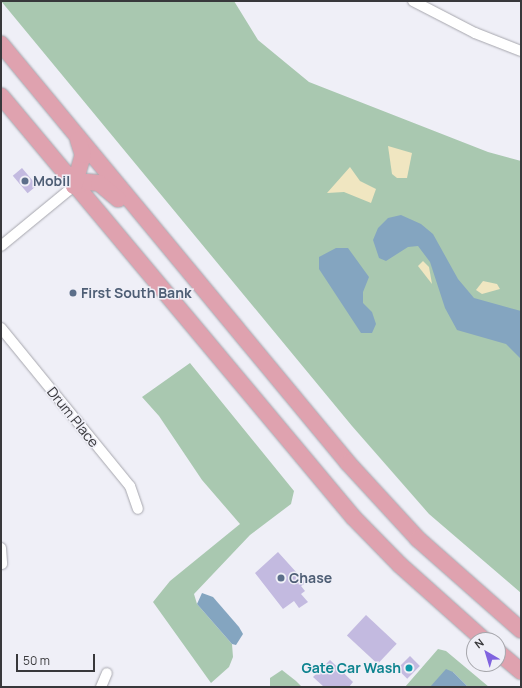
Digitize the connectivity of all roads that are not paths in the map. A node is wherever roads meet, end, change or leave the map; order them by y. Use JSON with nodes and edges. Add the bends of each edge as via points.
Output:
{"nodes":[{"id":1,"x":413,"y":1,"type":"edge"},
{"id":2,"x":1,"y":44,"type":"edge"},
{"id":3,"x":521,"y":51,"type":"edge"},
{"id":4,"x":1,"y":96,"type":"edge"},
{"id":5,"x":75,"y":134,"type":"junction"},
{"id":6,"x":74,"y":186,"type":"junction"},
{"id":7,"x":1,"y":246,"type":"edge"},
{"id":8,"x":217,"y":308,"type":"junction"},
{"id":9,"x":1,"y":328,"type":"edge"},
{"id":10,"x":138,"y":509,"type":"dead end"},
{"id":11,"x":1,"y":548,"type":"edge"},
{"id":12,"x":2,"y":564,"type":"dead end"},
{"id":13,"x":521,"y":630,"type":"edge"},
{"id":14,"x":475,"y":632,"type":"edge"},
{"id":15,"x":506,"y":659,"type":"edge"},
{"id":16,"x":521,"y":671,"type":"edge"},
{"id":17,"x":106,"y":673,"type":"dead end"},
{"id":18,"x":101,"y":687,"type":"edge"}],
"edges":[{"from":1,"to":3,"type":"street","via":[[475,33]]},
{"from":2,"to":5,"type":"main road"},
{"from":4,"to":6,"type":"main road"},
{"from":5,"to":6,"type":"main road","via":[[83,155]]},
{"from":5,"to":8,"type":"main road"},
{"from":6,"to":7,"type":"street"},
{"from":6,"to":8,"type":"main road","via":[[87,182],[99,184],[112,192],[193,290]]},
{"from":6,"to":14,"type":"main road","via":[[353,516],[400,565]]},
{"from":8,"to":13,"type":"main road","via":[[406,527]]},
{"from":9,"to":10,"type":"street","name":"Drum Place","via":[[130,486]]},
{"from":11,"to":12,"type":"street"},
{"from":15,"to":16,"type":"main road"},
{"from":17,"to":18,"type":"street"}]}
